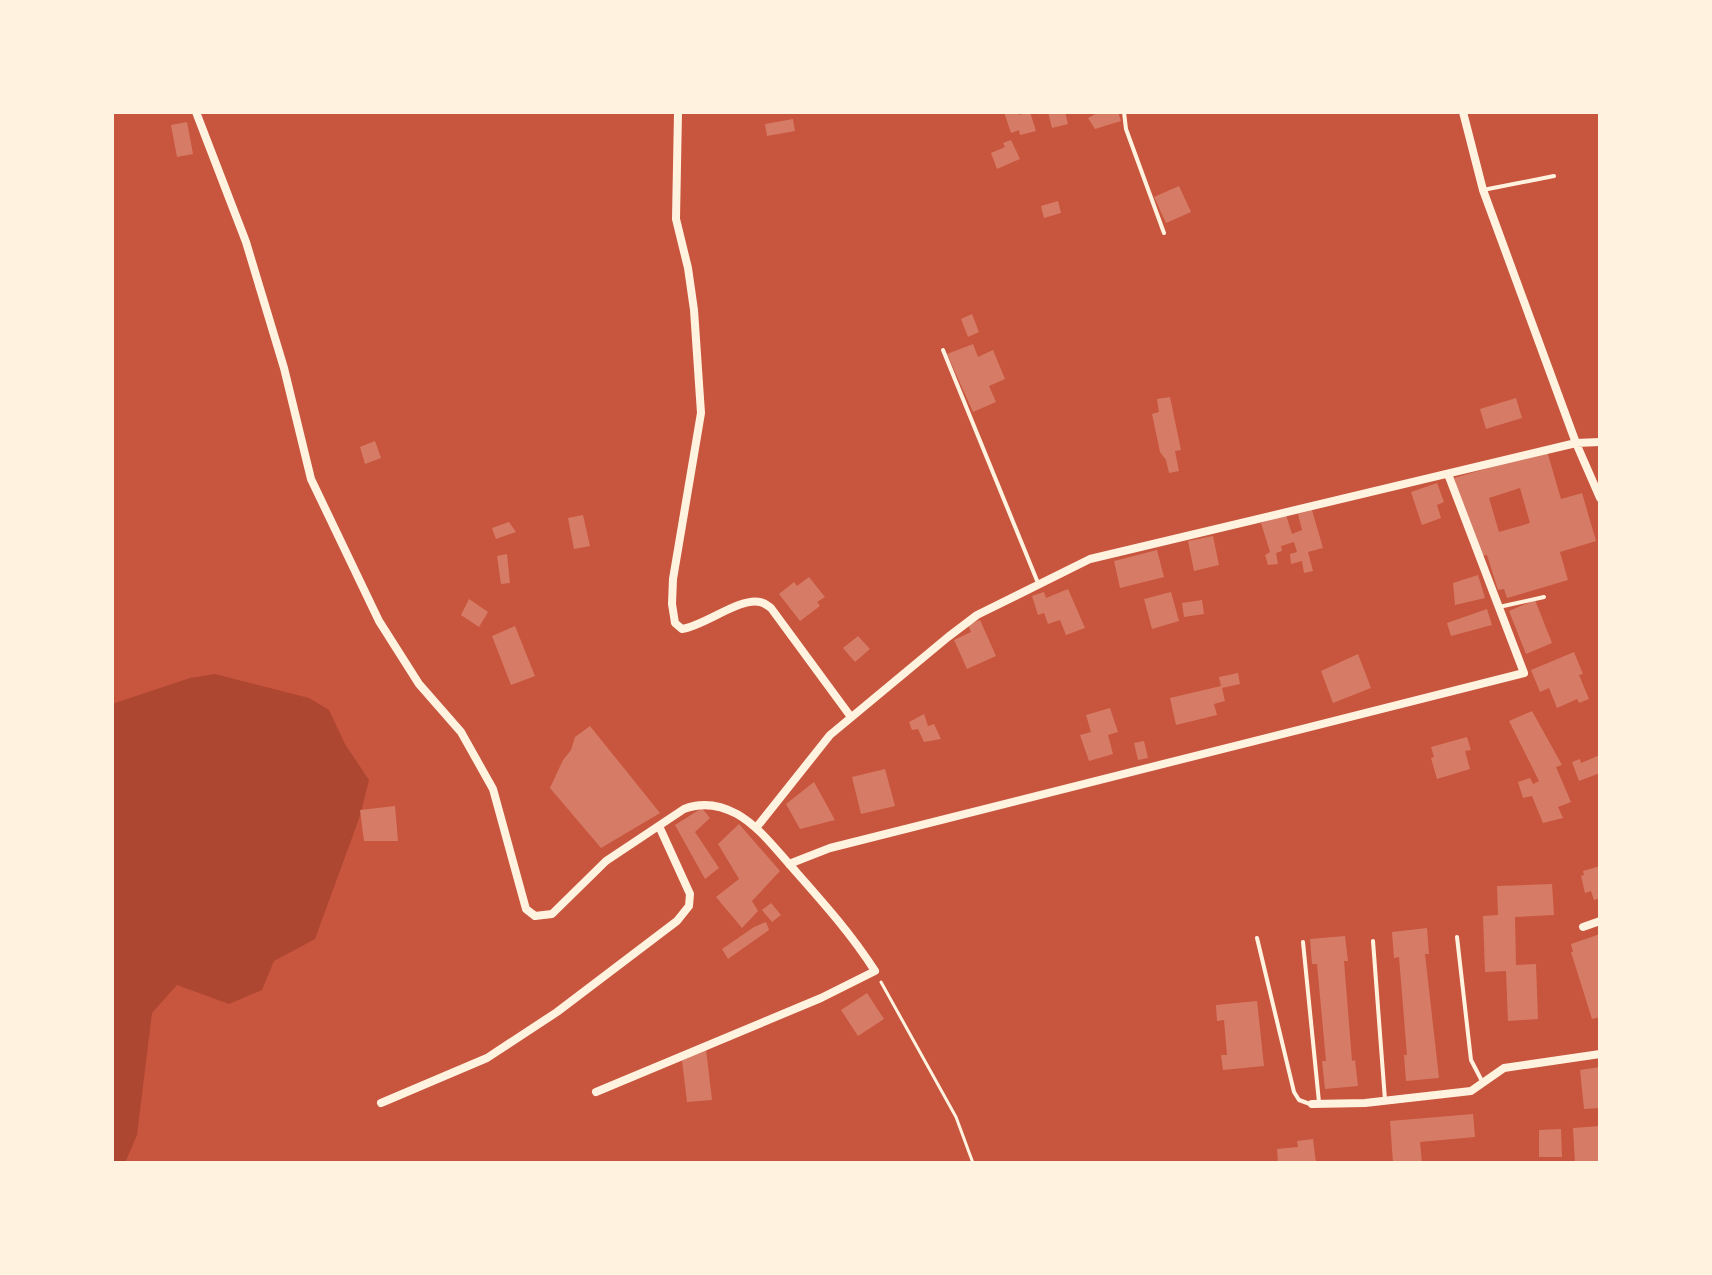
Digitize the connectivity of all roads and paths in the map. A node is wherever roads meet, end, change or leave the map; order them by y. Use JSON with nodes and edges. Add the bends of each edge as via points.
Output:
{"nodes":[{"id":1,"x":196,"y":112,"type":"edge"},
{"id":2,"x":678,"y":112,"type":"edge"},
{"id":3,"x":1124,"y":112,"type":"edge"},
{"id":4,"x":1463,"y":112,"type":"edge"},
{"id":5,"x":1554,"y":176,"type":"dead end"},
{"id":6,"x":1483,"y":190,"type":"junction"},
{"id":7,"x":1164,"y":233,"type":"dead end"},
{"id":8,"x":943,"y":350,"type":"dead end"},
{"id":9,"x":1600,"y":442,"type":"edge"},
{"id":10,"x":1576,"y":443,"type":"junction"},
{"id":11,"x":1448,"y":474,"type":"junction"},
{"id":12,"x":1600,"y":498,"type":"edge"},
{"id":13,"x":1039,"y":585,"type":"junction"},
{"id":14,"x":1544,"y":597,"type":"dead end"},
{"id":15,"x":1499,"y":607,"type":"junction"},
{"id":16,"x":851,"y":717,"type":"junction"},
{"id":17,"x":659,"y":826,"type":"junction"},
{"id":18,"x":756,"y":828,"type":"junction"},
{"id":19,"x":789,"y":864,"type":"junction"},
{"id":20,"x":1600,"y":921,"type":"edge"},
{"id":21,"x":1583,"y":927,"type":"dead end"},
{"id":22,"x":1457,"y":937,"type":"dead end"},
{"id":23,"x":1257,"y":938,"type":"dead end"},
{"id":24,"x":1373,"y":941,"type":"dead end"},
{"id":25,"x":1303,"y":942,"type":"dead end"},
{"id":26,"x":875,"y":971,"type":"junction"},
{"id":27,"x":1600,"y":1054,"type":"edge"},
{"id":28,"x":1483,"y":1083,"type":"junction"},
{"id":29,"x":596,"y":1092,"type":"dead end"},
{"id":30,"x":1385,"y":1100,"type":"junction"},
{"id":31,"x":381,"y":1103,"type":"dead end"},
{"id":32,"x":1316,"y":1104,"type":"junction"},
{"id":33,"x":973,"y":1163,"type":"edge"}],
"edges":[{"from":1,"to":17,"type":"street","via":[[246,242],[311,479],[379,621],[419,684],[461,732],[493,789],[526,909],[535,916],[552,914],[606,861]]},
{"from":2,"to":16,"type":"street","via":[[676,219],[694,310],[701,413],[673,579],[675,623],[682,629],[692,627],[760,602],[771,608]]},
{"from":3,"to":7,"type":"lane"},
{"from":4,"to":6,"type":"street"},
{"from":5,"to":6,"type":"lane"},
{"from":6,"to":10,"type":"street"},
{"from":8,"to":13,"type":"lane"},
{"from":9,"to":10,"type":"street"},
{"from":10,"to":11,"type":"street"},
{"from":10,"to":12,"type":"street"},
{"from":11,"to":13,"type":"street","via":[[1090,559]]},
{"from":11,"to":15,"type":"street"},
{"from":13,"to":16,"type":"street","via":[[977,615]]},
{"from":14,"to":15,"type":"lane"},
{"from":15,"to":19,"type":"street","via":[[1524,673],[830,848]]},
{"from":16,"to":18,"type":"street","via":[[830,735]]},
{"from":17,"to":18,"type":"street","via":[[698,803],[736,813]]},
{"from":17,"to":31,"type":"street","via":[[690,894],[689,906],[677,921],[487,1058]]},
{"from":18,"to":19,"type":"street"},
{"from":19,"to":26,"type":"street","via":[[853,936]]},
{"from":20,"to":21,"type":"street"},
{"from":22,"to":28,"type":"lane","via":[[1471,1060]]},
{"from":23,"to":32,"type":"lane","via":[[1294,1092],[1299,1100]]},
{"from":24,"to":30,"type":"lane"},
{"from":25,"to":32,"type":"lane"},
{"from":26,"to":29,"type":"street"},
{"from":26,"to":33,"type":"path","via":[[956,1117]]},
{"from":27,"to":28,"type":"street","via":[[1504,1068]]},
{"from":28,"to":30,"type":"street","via":[[1471,1091]]},
{"from":30,"to":32,"type":"street"}]}
